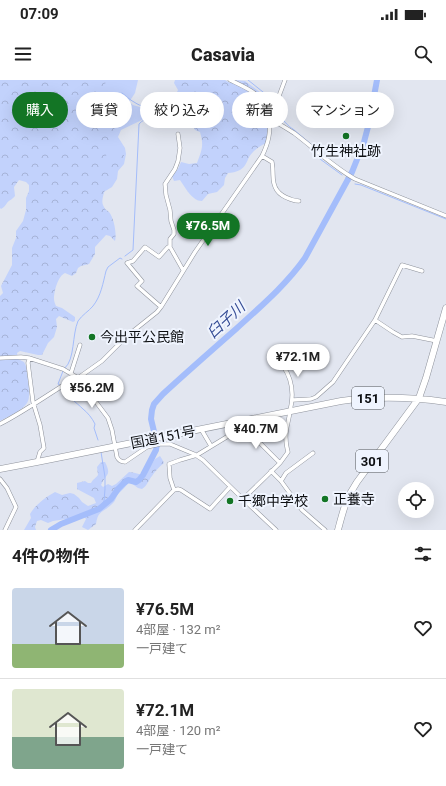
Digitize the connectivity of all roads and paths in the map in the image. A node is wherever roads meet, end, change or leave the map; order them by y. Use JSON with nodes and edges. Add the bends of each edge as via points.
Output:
{"nodes":[{"id":1,"x":230,"y":80,"type":"edge"},
{"id":2,"x":285,"y":80,"type":"edge"},
{"id":3,"x":253,"y":92,"type":"edge"},
{"id":4,"x":280,"y":92,"type":"edge"},
{"id":5,"x":271,"y":128,"type":"edge"},
{"id":6,"x":285,"y":128,"type":"edge"},
{"id":7,"x":178,"y":134,"type":"dead end"},
{"id":8,"x":262,"y":156,"type":"junction"},
{"id":9,"x":299,"y":201,"type":"dead end"},
{"id":10,"x":446,"y":216,"type":"edge"},
{"id":11,"x":170,"y":247,"type":"junction"},
{"id":12,"x":183,"y":270,"type":"junction"},
{"id":13,"x":422,"y":271,"type":"dead end"},
{"id":14,"x":161,"y":307,"type":"junction"},
{"id":15,"x":446,"y":308,"type":"edge"},
{"id":16,"x":375,"y":320,"type":"junction"},
{"id":17,"x":437,"y":341,"type":"junction"},
{"id":18,"x":80,"y":345,"type":"dead end"},
{"id":19,"x":0,"y":358,"type":"edge"},
{"id":20,"x":29,"y":358,"type":"junction"},
{"id":21,"x":282,"y":366,"type":"dead end"},
{"id":22,"x":75,"y":376,"type":"junction"},
{"id":23,"x":419,"y":398,"type":"junction"},
{"id":24,"x":293,"y":400,"type":"junction"},
{"id":25,"x":446,"y":402,"type":"edge"},
{"id":26,"x":33,"y":404,"type":"junction"},
{"id":27,"x":290,"y":412,"type":"junction"},
{"id":28,"x":0,"y":424,"type":"edge"},
{"id":29,"x":242,"y":424,"type":"junction"},
{"id":30,"x":201,"y":429,"type":"junction"},
{"id":31,"x":115,"y":446,"type":"junction"},
{"id":32,"x":211,"y":446,"type":"junction"},
{"id":33,"x":313,"y":453,"type":"dead end"},
{"id":34,"x":197,"y":455,"type":"junction"},
{"id":35,"x":37,"y":462,"type":"junction"},
{"id":36,"x":280,"y":463,"type":"junction"},
{"id":37,"x":0,"y":468,"type":"edge"},
{"id":38,"x":271,"y":471,"type":"junction"},
{"id":39,"x":0,"y":479,"type":"edge"},
{"id":40,"x":281,"y":481,"type":"junction"},
{"id":41,"x":230,"y":487,"type":"junction"},
{"id":42,"x":174,"y":490,"type":"junction"},
{"id":43,"x":243,"y":499,"type":"junction"},
{"id":44,"x":5,"y":530,"type":"edge"},
{"id":45,"x":135,"y":530,"type":"edge"},
{"id":46,"x":276,"y":530,"type":"edge"},
{"id":47,"x":325,"y":530,"type":"edge"},
{"id":48,"x":338,"y":530,"type":"edge"}],
"edges":[{"from":1,"to":3,"type":"street"},
{"from":2,"to":4,"type":"street"},
{"from":5,"to":8,"type":"street"},
{"from":6,"to":10,"type":"street","via":[[354,178]]},
{"from":7,"to":11,"type":"street","via":[[180,148],[176,169],[165,184],[174,230]]},
{"from":8,"to":9,"type":"street","via":[[272,162],[277,191],[286,198]]},
{"from":8,"to":12,"type":"street"},
{"from":11,"to":12,"type":"street"},
{"from":11,"to":14,"type":"street","via":[[159,258],[145,247],[127,263],[142,281],[137,286]]},
{"from":12,"to":14,"type":"street"},
{"from":13,"to":16,"type":"street","via":[[402,265]]},
{"from":14,"to":22,"type":"street","via":[[102,361]]},
{"from":15,"to":17,"type":"highway","number":"301"},
{"from":16,"to":17,"type":"street","via":[[402,337],[412,336]]},
{"from":16,"to":24,"type":"street","via":[[333,382],[316,397]]},
{"from":17,"to":23,"type":"highway","number":"301"},
{"from":18,"to":22,"type":"street"},
{"from":19,"to":20,"type":"street"},
{"from":20,"to":22,"type":"street"},
{"from":20,"to":26,"type":"street"},
{"from":21,"to":24,"type":"street","via":[[291,381]]},
{"from":22,"to":26,"type":"street"},
{"from":22,"to":31,"type":"street","via":[[108,418]]},
{"from":23,"to":25,"type":"highway","name":"国道151号","number":"151"},
{"from":23,"to":27,"type":"highway","name":"国道151号","number":"151","via":[[361,398]]},
{"from":23,"to":48,"type":"highway","number":"301","via":[[351,490]]},
{"from":24,"to":27,"type":"street"},
{"from":26,"to":28,"type":"street"},
{"from":26,"to":35,"type":"street","via":[[44,448]]},
{"from":27,"to":29,"type":"highway","name":"国道151号","number":"151"},
{"from":27,"to":36,"type":"street","via":[[286,427],[288,452]]},
{"from":29,"to":30,"type":"highway","name":"国道151号","number":"151"},
{"from":29,"to":32,"type":"street"},
{"from":29,"to":36,"type":"street"},
{"from":30,"to":31,"type":"highway","name":"国道151号","number":"151"},
{"from":30,"to":32,"type":"street"},
{"from":31,"to":34,"type":"street","via":[[117,457],[122,462],[151,446],[160,444],[170,444]]},
{"from":31,"to":35,"type":"highway","name":"国道151号","number":"151"},
{"from":32,"to":34,"type":"street"},
{"from":33,"to":40,"type":"street","via":[[286,473]]},
{"from":34,"to":41,"type":"street"},
{"from":34,"to":42,"type":"street","via":[[169,464]]},
{"from":35,"to":37,"type":"highway","name":"国道151号","number":"151"},
{"from":36,"to":38,"type":"street"},
{"from":38,"to":40,"type":"street"},
{"from":38,"to":43,"type":"street"},
{"from":39,"to":44,"type":"street","via":[[16,507]]},
{"from":40,"to":47,"type":"street","via":[[302,510]]},
{"from":41,"to":42,"type":"street","via":[[210,509],[181,490]]},
{"from":41,"to":43,"type":"street"},
{"from":42,"to":45,"type":"street"},
{"from":43,"to":46,"type":"street"}]}
